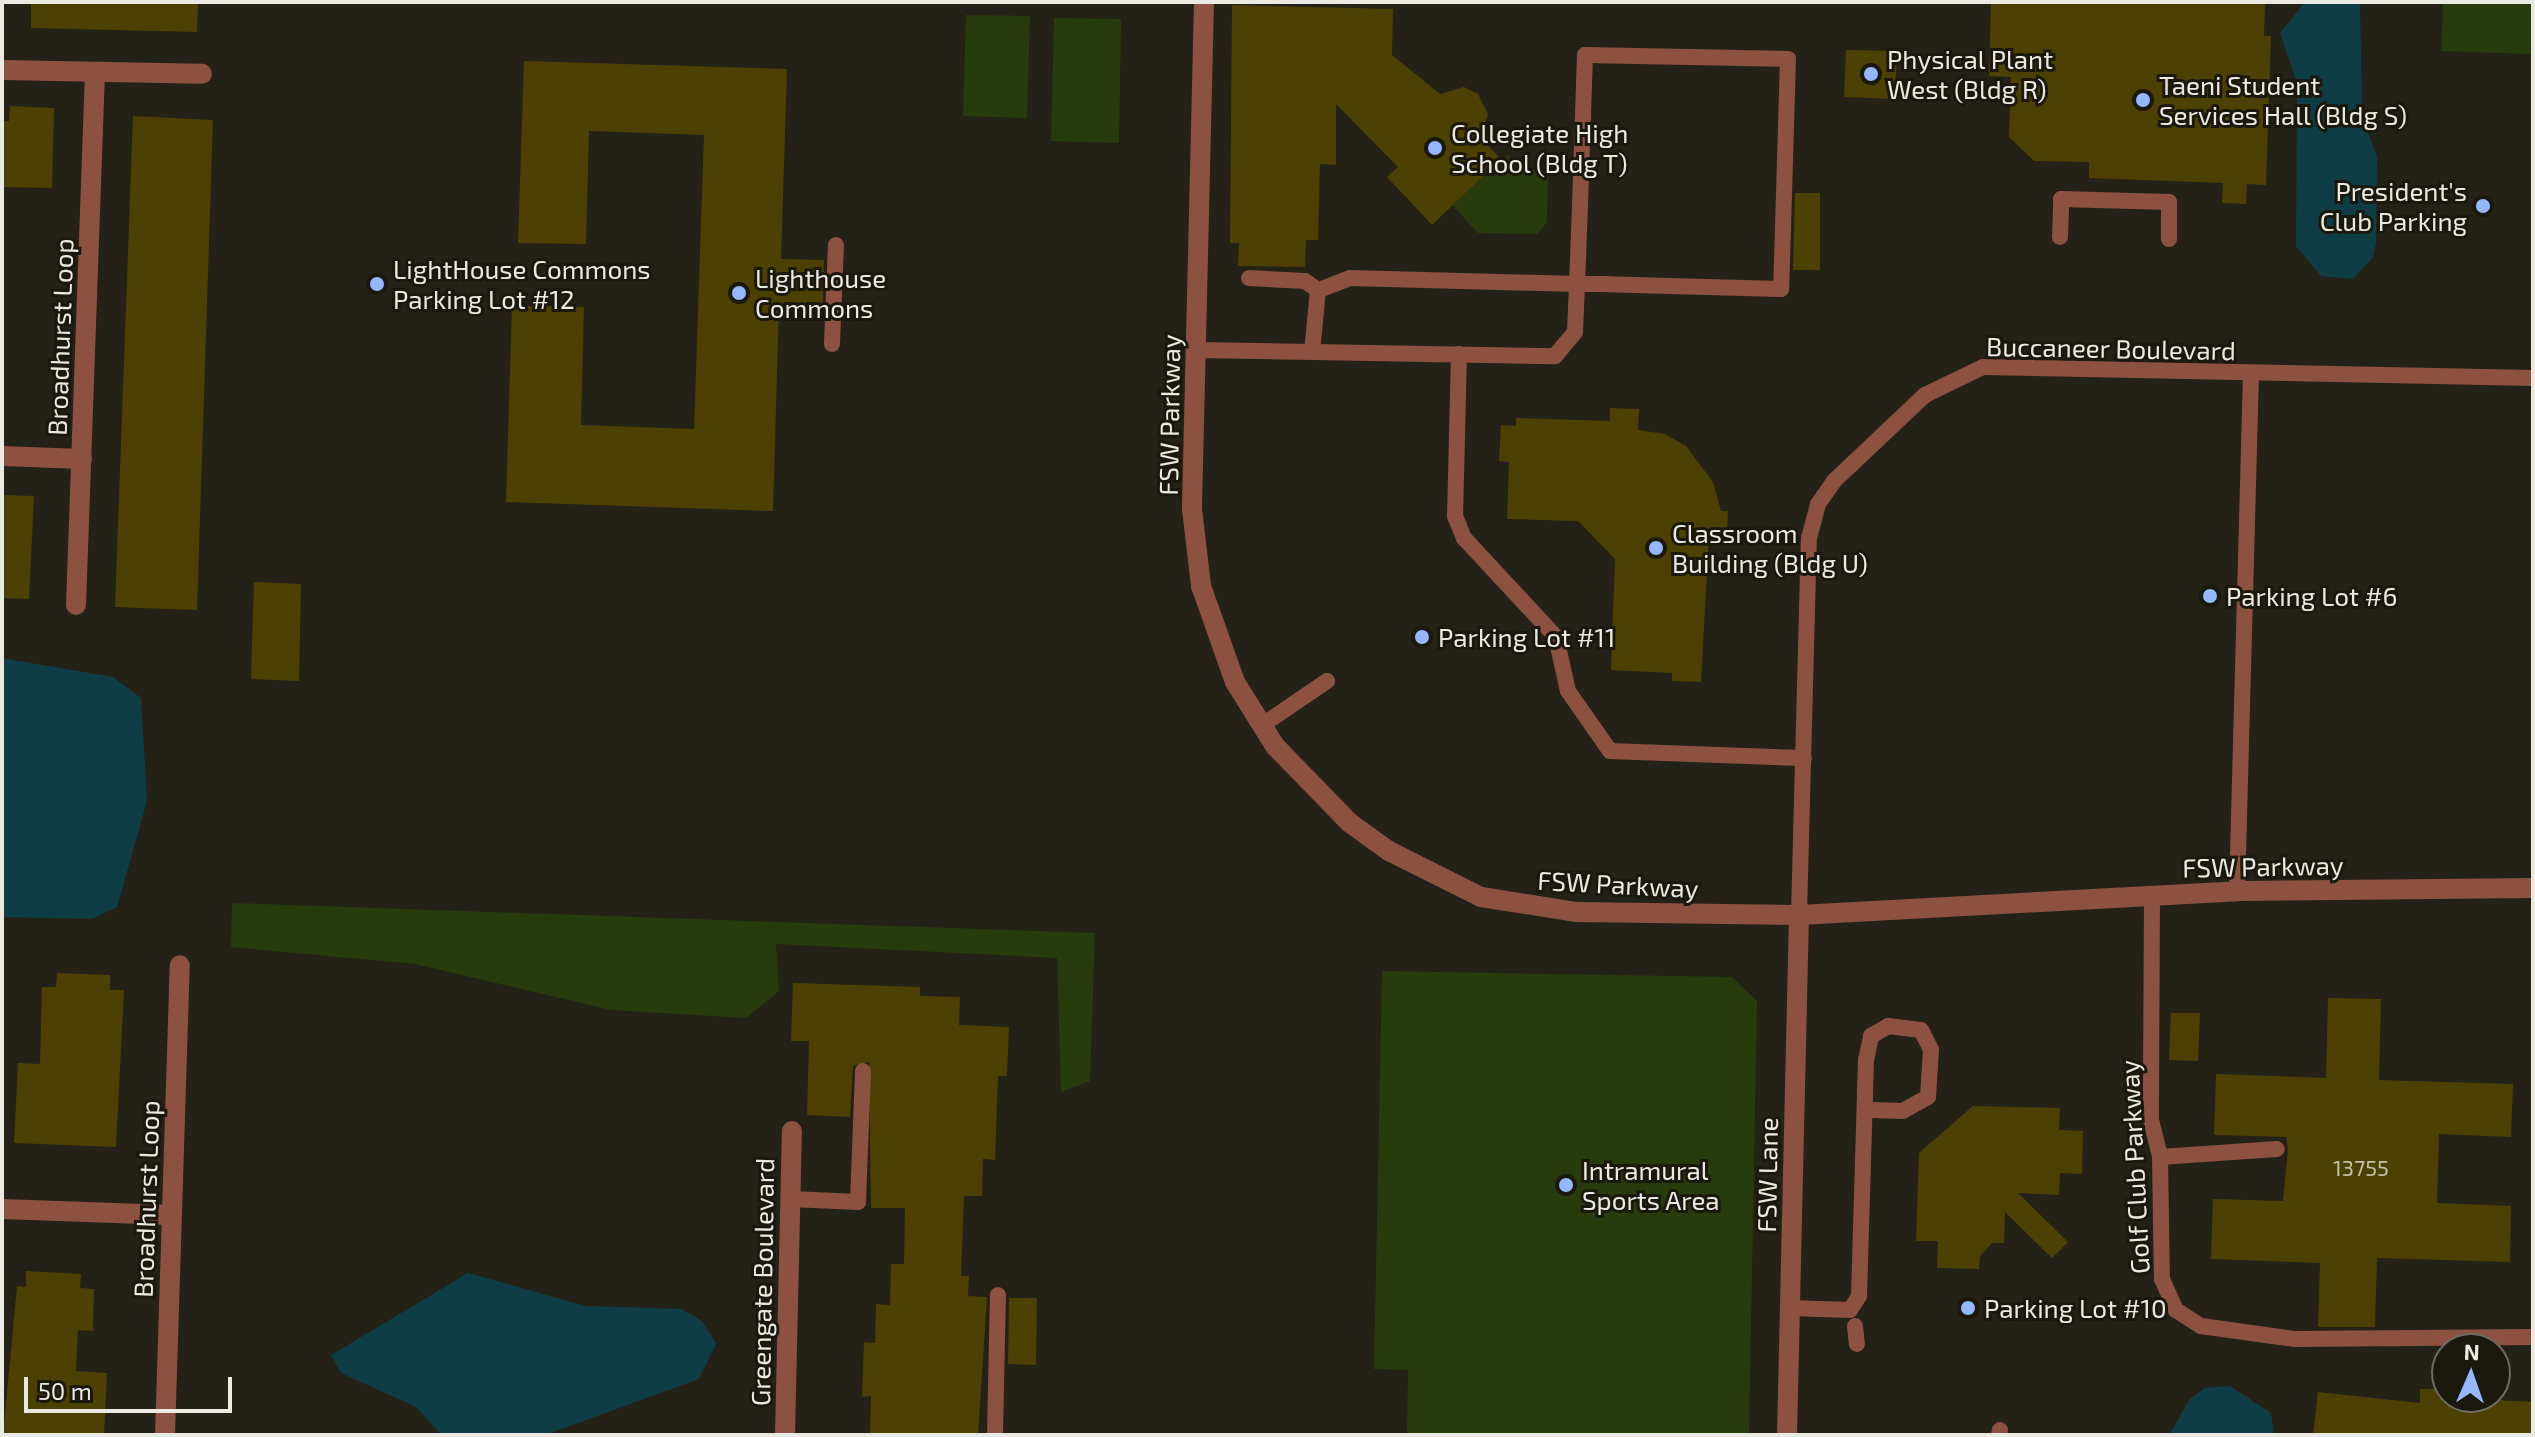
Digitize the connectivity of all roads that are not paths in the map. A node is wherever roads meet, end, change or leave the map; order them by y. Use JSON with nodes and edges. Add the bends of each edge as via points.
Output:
{"nodes":[{"id":1,"x":1204,"y":2,"type":"edge"},
{"id":2,"x":2,"y":70,"type":"edge"},
{"id":3,"x":95,"y":72,"type":"junction"},
{"id":4,"x":202,"y":74,"type":"dead end"},
{"id":5,"x":2060,"y":237,"type":"dead end"},
{"id":6,"x":2169,"y":239,"type":"dead end"},
{"id":7,"x":836,"y":245,"type":"dead end"},
{"id":8,"x":1249,"y":278,"type":"dead end"},
{"id":9,"x":1577,"y":284,"type":"junction"},
{"id":10,"x":1318,"y":290,"type":"junction"},
{"id":11,"x":832,"y":344,"type":"dead end"},
{"id":12,"x":1196,"y":350,"type":"junction"},
{"id":13,"x":1312,"y":352,"type":"junction"},
{"id":14,"x":1459,"y":354,"type":"junction"},
{"id":15,"x":2251,"y":373,"type":"junction"},
{"id":16,"x":2533,"y":378,"type":"edge"},
{"id":17,"x":2,"y":456,"type":"edge"},
{"id":18,"x":82,"y":459,"type":"junction"},
{"id":19,"x":76,"y":605,"type":"dead end"},
{"id":20,"x":1327,"y":681,"type":"dead end"},
{"id":21,"x":1261,"y":726,"type":"junction"},
{"id":22,"x":1804,"y":758,"type":"junction"},
{"id":23,"x":2533,"y":888,"type":"edge"},
{"id":24,"x":2237,"y":891,"type":"junction"},
{"id":25,"x":2152,"y":896,"type":"junction"},
{"id":26,"x":1799,"y":915,"type":"junction"},
{"id":27,"x":180,"y":965,"type":"dead end"},
{"id":28,"x":863,"y":1071,"type":"dead end"},
{"id":29,"x":1865,"y":1110,"type":"junction"},
{"id":30,"x":792,"y":1131,"type":"dead end"},
{"id":31,"x":2277,"y":1149,"type":"dead end"},
{"id":32,"x":2160,"y":1157,"type":"junction"},
{"id":33,"x":791,"y":1199,"type":"junction"},
{"id":34,"x":2,"y":1209,"type":"edge"},
{"id":35,"x":171,"y":1215,"type":"junction"},
{"id":36,"x":998,"y":1295,"type":"dead end"},
{"id":37,"x":1790,"y":1308,"type":"junction"},
{"id":38,"x":1855,"y":1326,"type":"dead end"},
{"id":39,"x":2533,"y":1337,"type":"edge"},
{"id":40,"x":1857,"y":1344,"type":"dead end"},
{"id":41,"x":165,"y":1435,"type":"edge"},
{"id":42,"x":785,"y":1435,"type":"edge"},
{"id":43,"x":995,"y":1435,"type":"edge"},
{"id":44,"x":1787,"y":1435,"type":"edge"}],
"edges":[{"from":1,"to":12,"type":"street","name":"FSW Parkway"},
{"from":2,"to":3,"type":"street"},
{"from":3,"to":4,"type":"street"},
{"from":3,"to":18,"type":"street","name":"Broadhurst Loop"},
{"from":5,"to":6,"type":"lane","via":[[2061,199],[2169,202]]},
{"from":7,"to":11,"type":"lane"},
{"from":8,"to":10,"type":"lane","via":[[1305,281]]},
{"from":9,"to":9,"type":"lane","via":[[1781,289],[1788,59],[1585,55]]},
{"from":9,"to":10,"type":"lane","via":[[1350,278]]},
{"from":9,"to":14,"type":"lane","via":[[1575,332],[1555,356]]},
{"from":10,"to":13,"type":"lane"},
{"from":12,"to":13,"type":"lane"},
{"from":12,"to":21,"type":"street","name":"FSW Parkway","via":[[1192,509],[1201,586],[1221,651]]},
{"from":13,"to":14,"type":"lane"},
{"from":14,"to":22,"type":"lane","via":[[1455,516],[1464,538],[1556,637],[1568,691],[1610,751]]},
{"from":15,"to":16,"type":"lane","name":"Buccaneer Boulevard"},
{"from":15,"to":22,"type":"lane","name":"Buccaneer Boulevard","via":[[1983,367],[1954,377],[1907,410],[1818,504],[1809,538]]},
{"from":15,"to":24,"type":"lane"},
{"from":17,"to":18,"type":"street"},
{"from":18,"to":19,"type":"street","name":"Broadhurst Loop"},
{"from":20,"to":21,"type":"lane"},
{"from":21,"to":26,"type":"street","name":"FSW Parkway","via":[[1297,773],[1350,823],[1431,875],[1481,897],[1577,912]]},
{"from":22,"to":26,"type":"lane","name":"Buccaneer Boulevard"},
{"from":23,"to":24,"type":"street","name":"FSW Parkway"},
{"from":24,"to":25,"type":"street","name":"FSW Parkway"},
{"from":25,"to":26,"type":"street","name":"FSW Parkway"},
{"from":25,"to":32,"type":"lane","name":"Golf Club Parkway","via":[[2151,1120]]},
{"from":26,"to":37,"type":"street","name":"FSW Lane"},
{"from":27,"to":35,"type":"street","name":"Broadhurst Loop"},
{"from":28,"to":33,"type":"lane","via":[[858,1202]]},
{"from":29,"to":29,"type":"lane","via":[[1903,1111],[1928,1097],[1931,1050],[1921,1030],[1888,1026],[1871,1036]]},
{"from":29,"to":37,"type":"lane","via":[[1859,1296],[1850,1310]]},
{"from":30,"to":33,"type":"street","name":"Greengate Boulevard"},
{"from":31,"to":32,"type":"lane"},
{"from":32,"to":39,"type":"lane","name":"Golf Club Parkway","via":[[2162,1279],[2176,1310],[2201,1326],[2337,1342]]},
{"from":33,"to":42,"type":"street","name":"Greengate Boulevard"},
{"from":34,"to":35,"type":"street"},
{"from":35,"to":41,"type":"street","name":"Broadhurst Loop"},
{"from":36,"to":43,"type":"lane"},
{"from":37,"to":44,"type":"street","name":"FSW Lane"},
{"from":38,"to":40,"type":"lane"}]}
